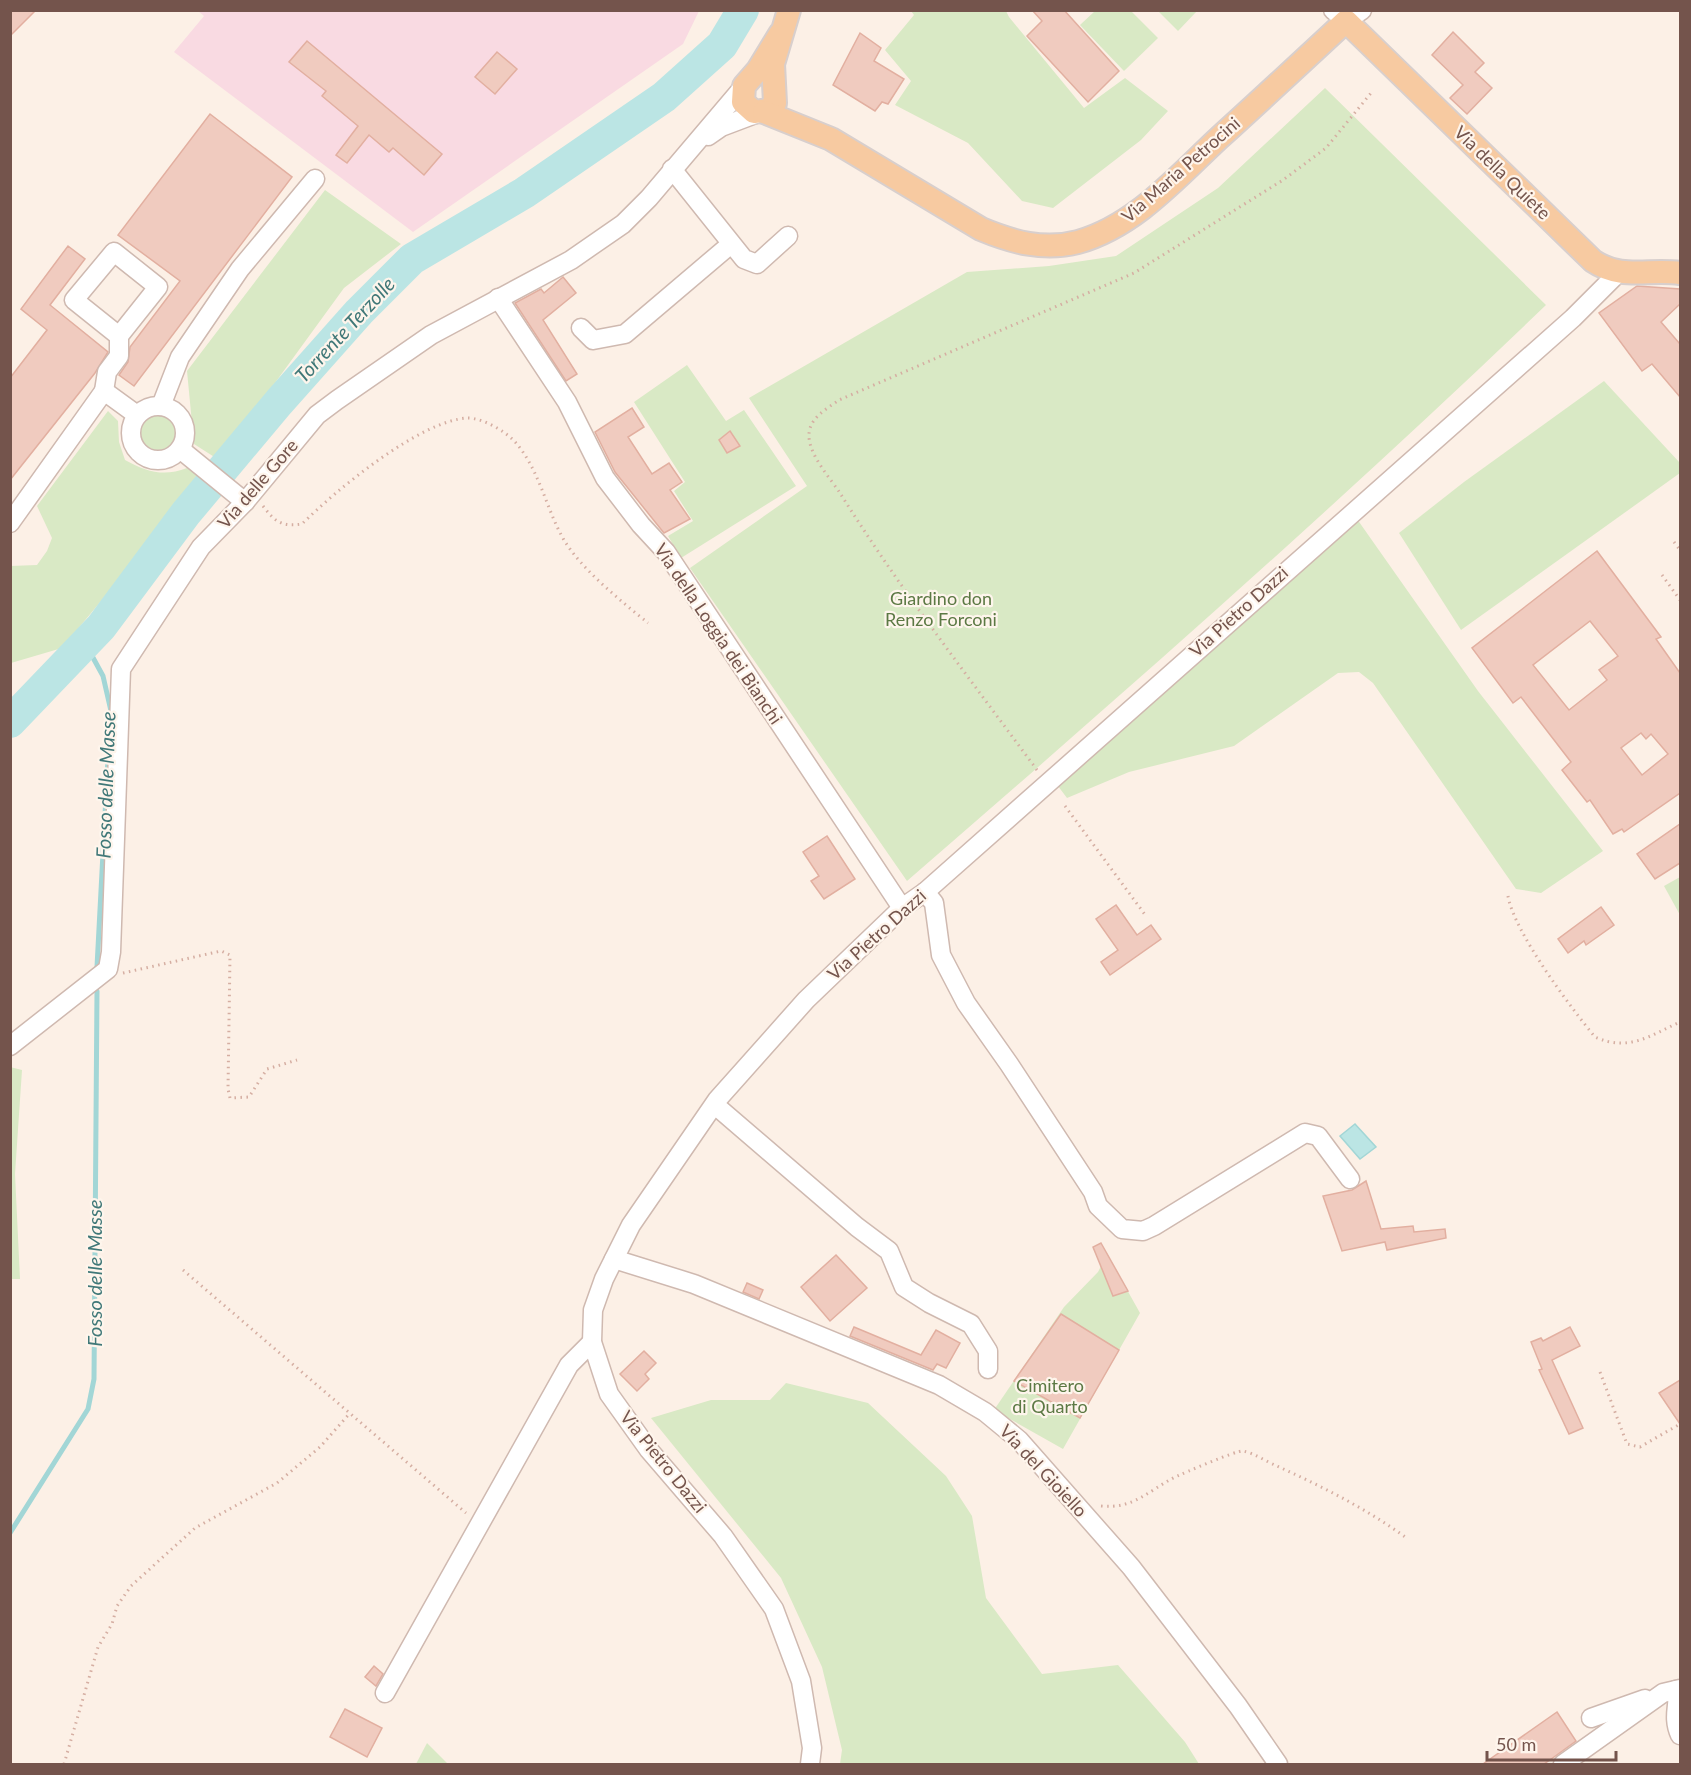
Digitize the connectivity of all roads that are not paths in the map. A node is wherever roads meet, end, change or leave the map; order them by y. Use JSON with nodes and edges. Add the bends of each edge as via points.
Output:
{"nodes":[{"id":1,"x":789,"y":10,"type":"edge"},
{"id":2,"x":1347,"y":14,"type":"edge"},
{"id":3,"x":780,"y":34,"type":"junction"},
{"id":4,"x":746,"y":84,"type":"junction"},
{"id":5,"x":774,"y":88,"type":"junction"},
{"id":6,"x":761,"y":113,"type":"junction"},
{"id":7,"x":831,"y":139,"type":"junction"},
{"id":8,"x":692,"y":147,"type":"junction"},
{"id":9,"x":672,"y":169,"type":"junction"},
{"id":10,"x":315,"y":179,"type":"dead end"},
{"id":11,"x":788,"y":236,"type":"dead end"},
{"id":12,"x":730,"y":244,"type":"junction"},
{"id":13,"x":1618,"y":273,"type":"junction"},
{"id":14,"x":1680,"y":273,"type":"edge"},
{"id":15,"x":498,"y":298,"type":"junction"},
{"id":16,"x":581,"y":328,"type":"dead end"},
{"id":17,"x":119,"y":336,"type":"junction"},
{"id":18,"x":104,"y":391,"type":"junction"},
{"id":19,"x":161,"y":406,"type":"junction"},
{"id":20,"x":137,"y":415,"type":"junction"},
{"id":21,"x":180,"y":449,"type":"junction"},
{"id":22,"x":243,"y":495,"type":"junction"},
{"id":23,"x":10,"y":522,"type":"edge"},
{"id":24,"x":925,"y":891,"type":"junction"},
{"id":25,"x":902,"y":908,"type":"junction"},
{"id":26,"x":10,"y":1046,"type":"edge"},
{"id":27,"x":715,"y":1104,"type":"junction"},
{"id":28,"x":1350,"y":1179,"type":"dead end"},
{"id":29,"x":614,"y":1259,"type":"junction"},
{"id":30,"x":592,"y":1342,"type":"junction"},
{"id":31,"x":988,"y":1369,"type":"dead end"},
{"id":32,"x":1673,"y":1691,"type":"edge"},
{"id":33,"x":385,"y":1693,"type":"dead end"},
{"id":34,"x":1591,"y":1718,"type":"dead end"},
{"id":35,"x":1680,"y":1735,"type":"edge"},
{"id":36,"x":810,"y":1764,"type":"edge"},
{"id":37,"x":1278,"y":1764,"type":"edge"},
{"id":38,"x":1563,"y":1764,"type":"edge"}],
"edges":[{"from":1,"to":3,"type":"main road","name":"Via delle Gore"},
{"from":2,"to":7,"type":"main road","name":"Via Maria Petrocini","via":[[1146,205],[1107,230],[1079,242],[1039,246],[1002,238]]},
{"from":2,"to":13,"type":"main road","name":"Via della Quiete","via":[[1593,261]]},
{"from":3,"to":4,"type":"main road","name":"Via delle Gore"},
{"from":3,"to":5,"type":"main road","name":"Via delle Gore"},
{"from":4,"to":5,"type":"main road","via":[[758,78]]},
{"from":4,"to":6,"type":"main road","via":[[743,102],[751,111]]},
{"from":4,"to":8,"type":"street","name":"Via delle Gore"},
{"from":5,"to":6,"type":"main road","name":"Via delle Gore","via":[[775,103]]},
{"from":5,"to":7,"type":"main road","name":"Via Maria Petrocini","via":[[793,110]]},
{"from":6,"to":7,"type":"main road","name":"Via Maria Petrocini"},
{"from":6,"to":8,"type":"street","name":"Via delle Gore","via":[[721,127]]},
{"from":8,"to":9,"type":"street","name":"Via delle Gore"},
{"from":9,"to":12,"type":"street"},
{"from":9,"to":15,"type":"street","name":"Via delle Gore","via":[[623,224],[571,260]]},
{"from":10,"to":19,"type":"street","via":[[240,269],[180,357]]},
{"from":11,"to":12,"type":"street","via":[[757,264],[744,259]]},
{"from":12,"to":16,"type":"street","via":[[625,334],[593,340]]},
{"from":13,"to":14,"type":"main road"},
{"from":13,"to":24,"type":"street","name":"Via Pietro Dazzi","via":[[1573,318]]},
{"from":15,"to":22,"type":"street","name":"Via delle Gore","via":[[431,335],[324,410]]},
{"from":15,"to":25,"type":"street","name":"Via della Loggia dei Bianchi","via":[[567,402],[605,478],[666,552]]},
{"from":17,"to":17,"type":"street","via":[[158,287],[114,252],[74,300]]},
{"from":17,"to":18,"type":"street","via":[[119,356],[106,372]]},
{"from":18,"to":20,"type":"street"},
{"from":18,"to":23,"type":"street"},
{"from":19,"to":20,"type":"street","via":[[152,406]]},
{"from":19,"to":21,"type":"street","via":[[183,422]]},
{"from":20,"to":21,"type":"street","via":[[131,440],[141,454],[157,460]]},
{"from":21,"to":22,"type":"street"},
{"from":22,"to":26,"type":"street","name":"Via delle Gore","via":[[201,547],[121,669],[111,952],[106,971]]},
{"from":24,"to":25,"type":"street","name":"Via Pietro Dazzi"},
{"from":24,"to":28,"type":"street","via":[[934,903],[941,955],[966,1003],[1093,1192],[1098,1206],[1122,1229],[1134,1232],[1154,1226],[1305,1133],[1318,1136]]},
{"from":25,"to":27,"type":"street","name":"Via Pietro Dazzi","via":[[806,1000]]},
{"from":27,"to":29,"type":"street","name":"Via Pietro Dazzi","via":[[631,1225]]},
{"from":27,"to":31,"type":"street","via":[[889,1251],[904,1287],[971,1324],[988,1351]]},
{"from":29,"to":30,"type":"street","name":"Via Pietro Dazzi","via":[[593,1310]]},
{"from":29,"to":37,"type":"street","name":"Via del Gioiello","via":[[694,1284],[939,1385],[985,1412],[1019,1440],[1131,1567]]},
{"from":30,"to":33,"type":"street","via":[[569,1365]]},
{"from":30,"to":36,"type":"street","name":"Via Pietro Dazzi","via":[[609,1394],[649,1450],[723,1536],[774,1609],[801,1681],[812,1748]]},
{"from":32,"to":34,"type":"street"},
{"from":32,"to":35,"type":"street","via":[[1678,1697],[1675,1721]]},
{"from":32,"to":38,"type":"street"}]}
